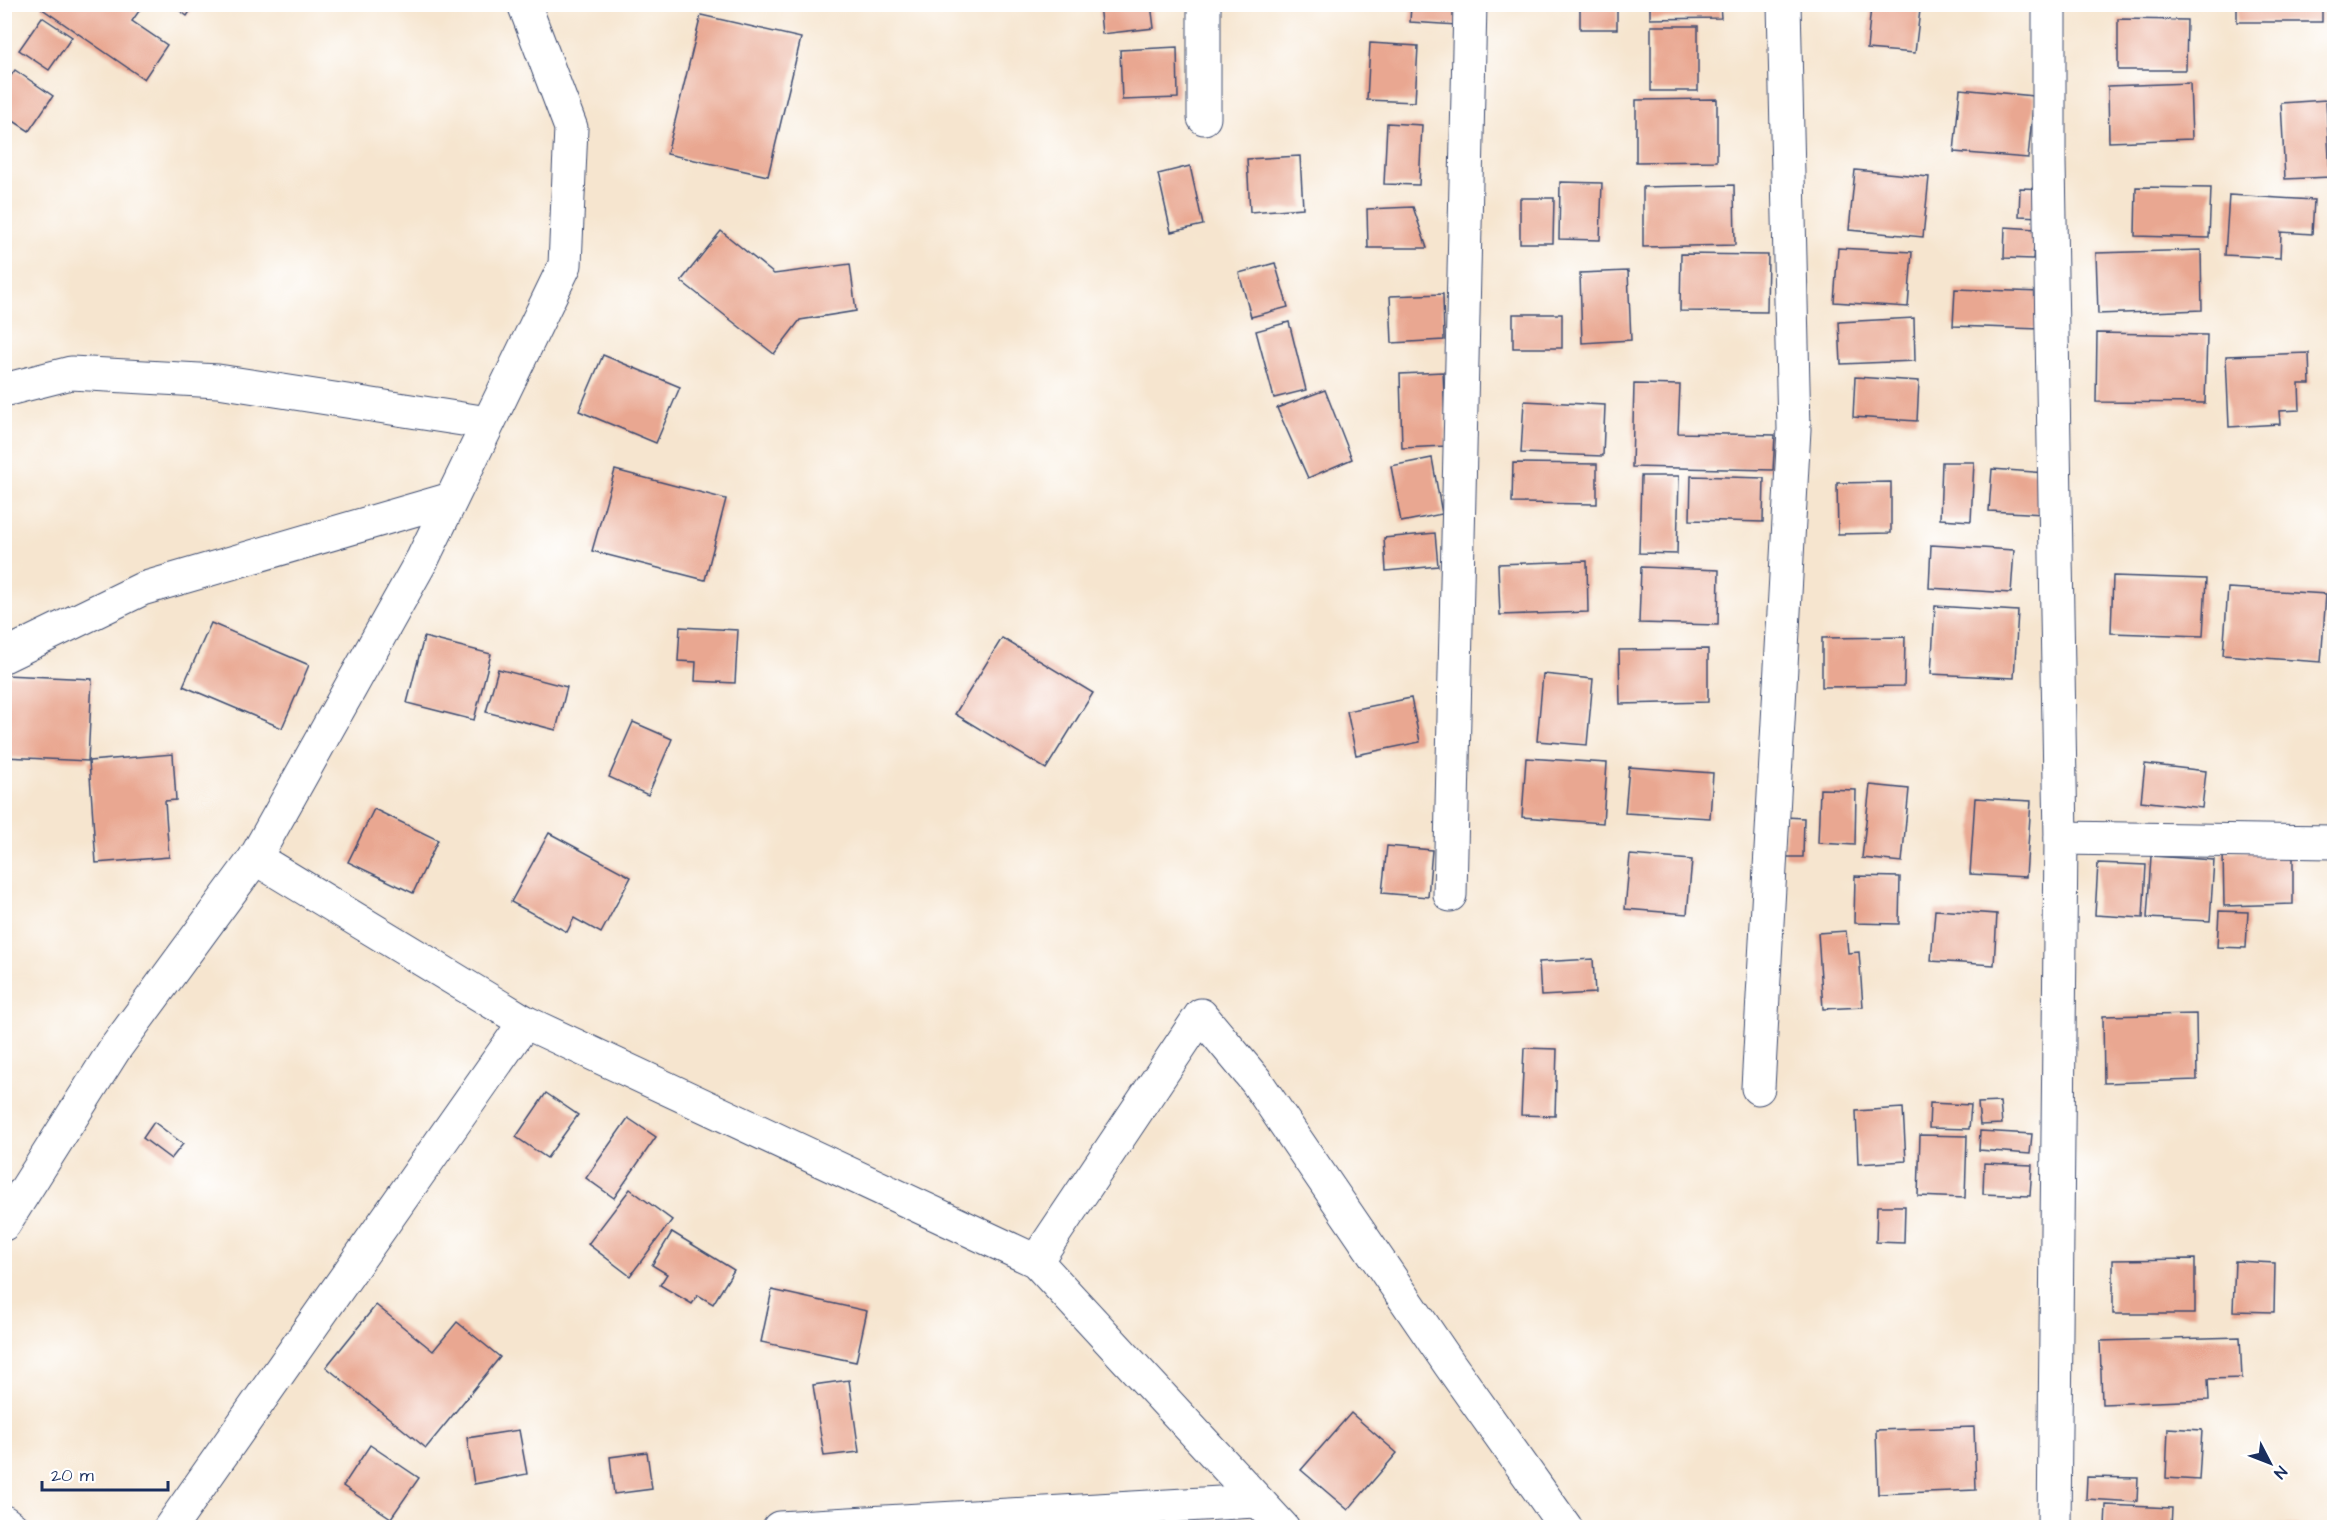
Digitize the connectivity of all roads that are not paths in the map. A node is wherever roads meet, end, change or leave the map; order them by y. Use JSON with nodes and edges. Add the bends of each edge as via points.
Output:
{"nodes":[{"id":1,"x":524,"y":4,"type":"edge"},
{"id":2,"x":1204,"y":4,"type":"edge"},
{"id":3,"x":1470,"y":4,"type":"edge"},
{"id":4,"x":1784,"y":4,"type":"edge"},
{"id":5,"x":2049,"y":4,"type":"edge"},
{"id":6,"x":1204,"y":118,"type":"dead end"},
{"id":7,"x":4,"y":390,"type":"edge"},
{"id":8,"x":488,"y":423,"type":"junction"},
{"id":9,"x":451,"y":499,"type":"junction"},
{"id":10,"x":4,"y":656,"type":"edge"},
{"id":11,"x":2061,"y":838,"type":"junction"},
{"id":12,"x":2334,"y":842,"type":"edge"},
{"id":13,"x":255,"y":858,"type":"junction"},
{"id":14,"x":1450,"y":895,"type":"dead end"},
{"id":15,"x":525,"y":1022,"type":"junction"},
{"id":16,"x":1758,"y":1088,"type":"dead end"},
{"id":17,"x":4,"y":1224,"type":"edge"},
{"id":18,"x":1036,"y":1261,"type":"junction"},
{"id":19,"x":1256,"y":1501,"type":"junction"},
{"id":20,"x":4,"y":1522,"type":"edge"},
{"id":21,"x":12,"y":1527,"type":"edge"},
{"id":22,"x":170,"y":1527,"type":"edge"},
{"id":23,"x":779,"y":1527,"type":"edge"},
{"id":24,"x":1282,"y":1527,"type":"edge"},
{"id":25,"x":1566,"y":1527,"type":"edge"},
{"id":26,"x":2054,"y":1527,"type":"edge"}],
"edges":[{"from":1,"to":8,"type":"street","via":[[571,128],[565,265]]},
{"from":2,"to":6,"type":"street"},
{"from":3,"to":14,"type":"street"},
{"from":4,"to":16,"type":"street","via":[[1794,429]]},
{"from":5,"to":11,"type":"street"},
{"from":7,"to":8,"type":"street","via":[[71,373],[218,381]]},
{"from":8,"to":9,"type":"street"},
{"from":9,"to":10,"type":"street","via":[[142,589]]},
{"from":9,"to":13,"type":"street","via":[[423,558]]},
{"from":11,"to":12,"type":"street"},
{"from":11,"to":26,"type":"street"},
{"from":13,"to":15,"type":"street"},
{"from":13,"to":17,"type":"street","via":[[114,1050]]},
{"from":15,"to":18,"type":"street"},
{"from":15,"to":22,"type":"street"},
{"from":18,"to":19,"type":"street"},
{"from":18,"to":25,"type":"street","via":[[1201,1015],[1256,1081]]},
{"from":19,"to":23,"type":"street"},
{"from":19,"to":24,"type":"street"},
{"from":20,"to":21,"type":"street"}]}
